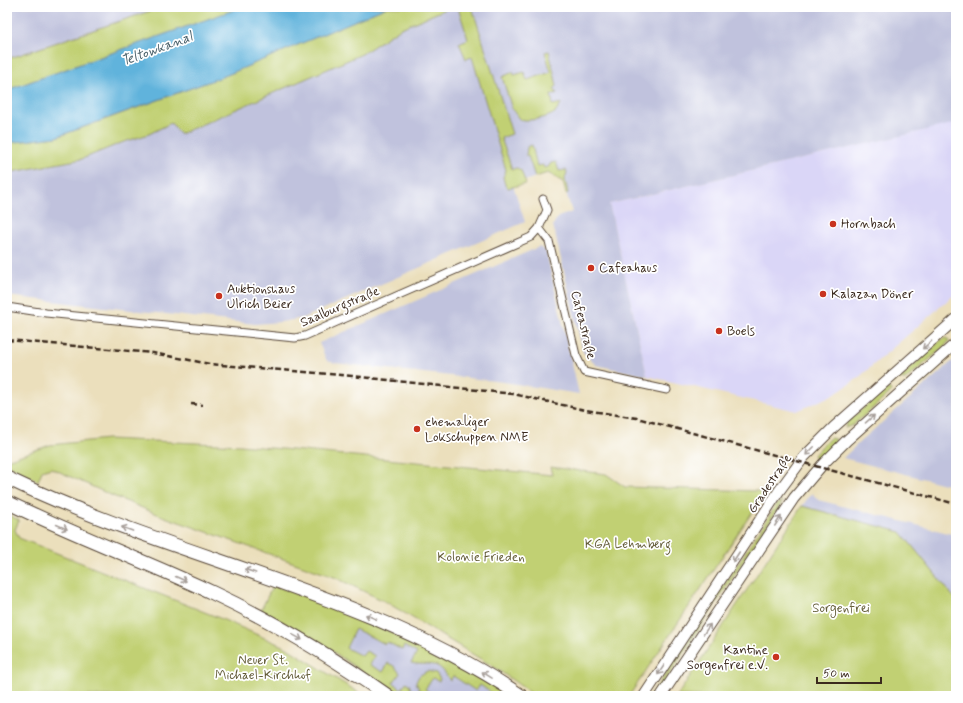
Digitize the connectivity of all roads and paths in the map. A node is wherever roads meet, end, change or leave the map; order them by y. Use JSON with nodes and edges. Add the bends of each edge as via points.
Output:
{"nodes":[{"id":1,"x":543,"y":199,"type":"dead end"},
{"id":2,"x":539,"y":228,"type":"junction"},
{"id":3,"x":7,"y":307,"type":"edge"},
{"id":4,"x":956,"y":319,"type":"edge"},
{"id":5,"x":956,"y":343,"type":"edge"},
{"id":6,"x":667,"y":390,"type":"dead end"},
{"id":7,"x":7,"y":478,"type":"edge"},
{"id":8,"x":7,"y":502,"type":"edge"},
{"id":9,"x":388,"y":696,"type":"edge"},
{"id":10,"x":520,"y":696,"type":"edge"},
{"id":11,"x":644,"y":696,"type":"edge"},
{"id":12,"x":661,"y":696,"type":"edge"}],
"edges":[{"from":1,"to":2,"type":"street","name":"Saalburgstraße","via":[[547,210]]},
{"from":2,"to":3,"type":"street","name":"Saalburgstraße","via":[[523,241],[305,336],[295,338]]},
{"from":2,"to":6,"type":"street","name":"Cafeastraße","via":[[549,241],[576,355],[584,372]]},
{"from":4,"to":11,"type":"main road","name":"Gradestraße","one_way":true,"via":[[804,457]]},
{"from":12,"to":5,"type":"main road","name":"Gradestraße","one_way":true,"via":[[794,498],[847,440]]},
{"from":10,"to":7,"type":"highway","one_way":true,"via":[[476,668],[427,643],[328,599],[94,517]]},
{"from":8,"to":9,"type":"highway","one_way":true,"via":[[212,592],[260,616],[349,669]]}]}
